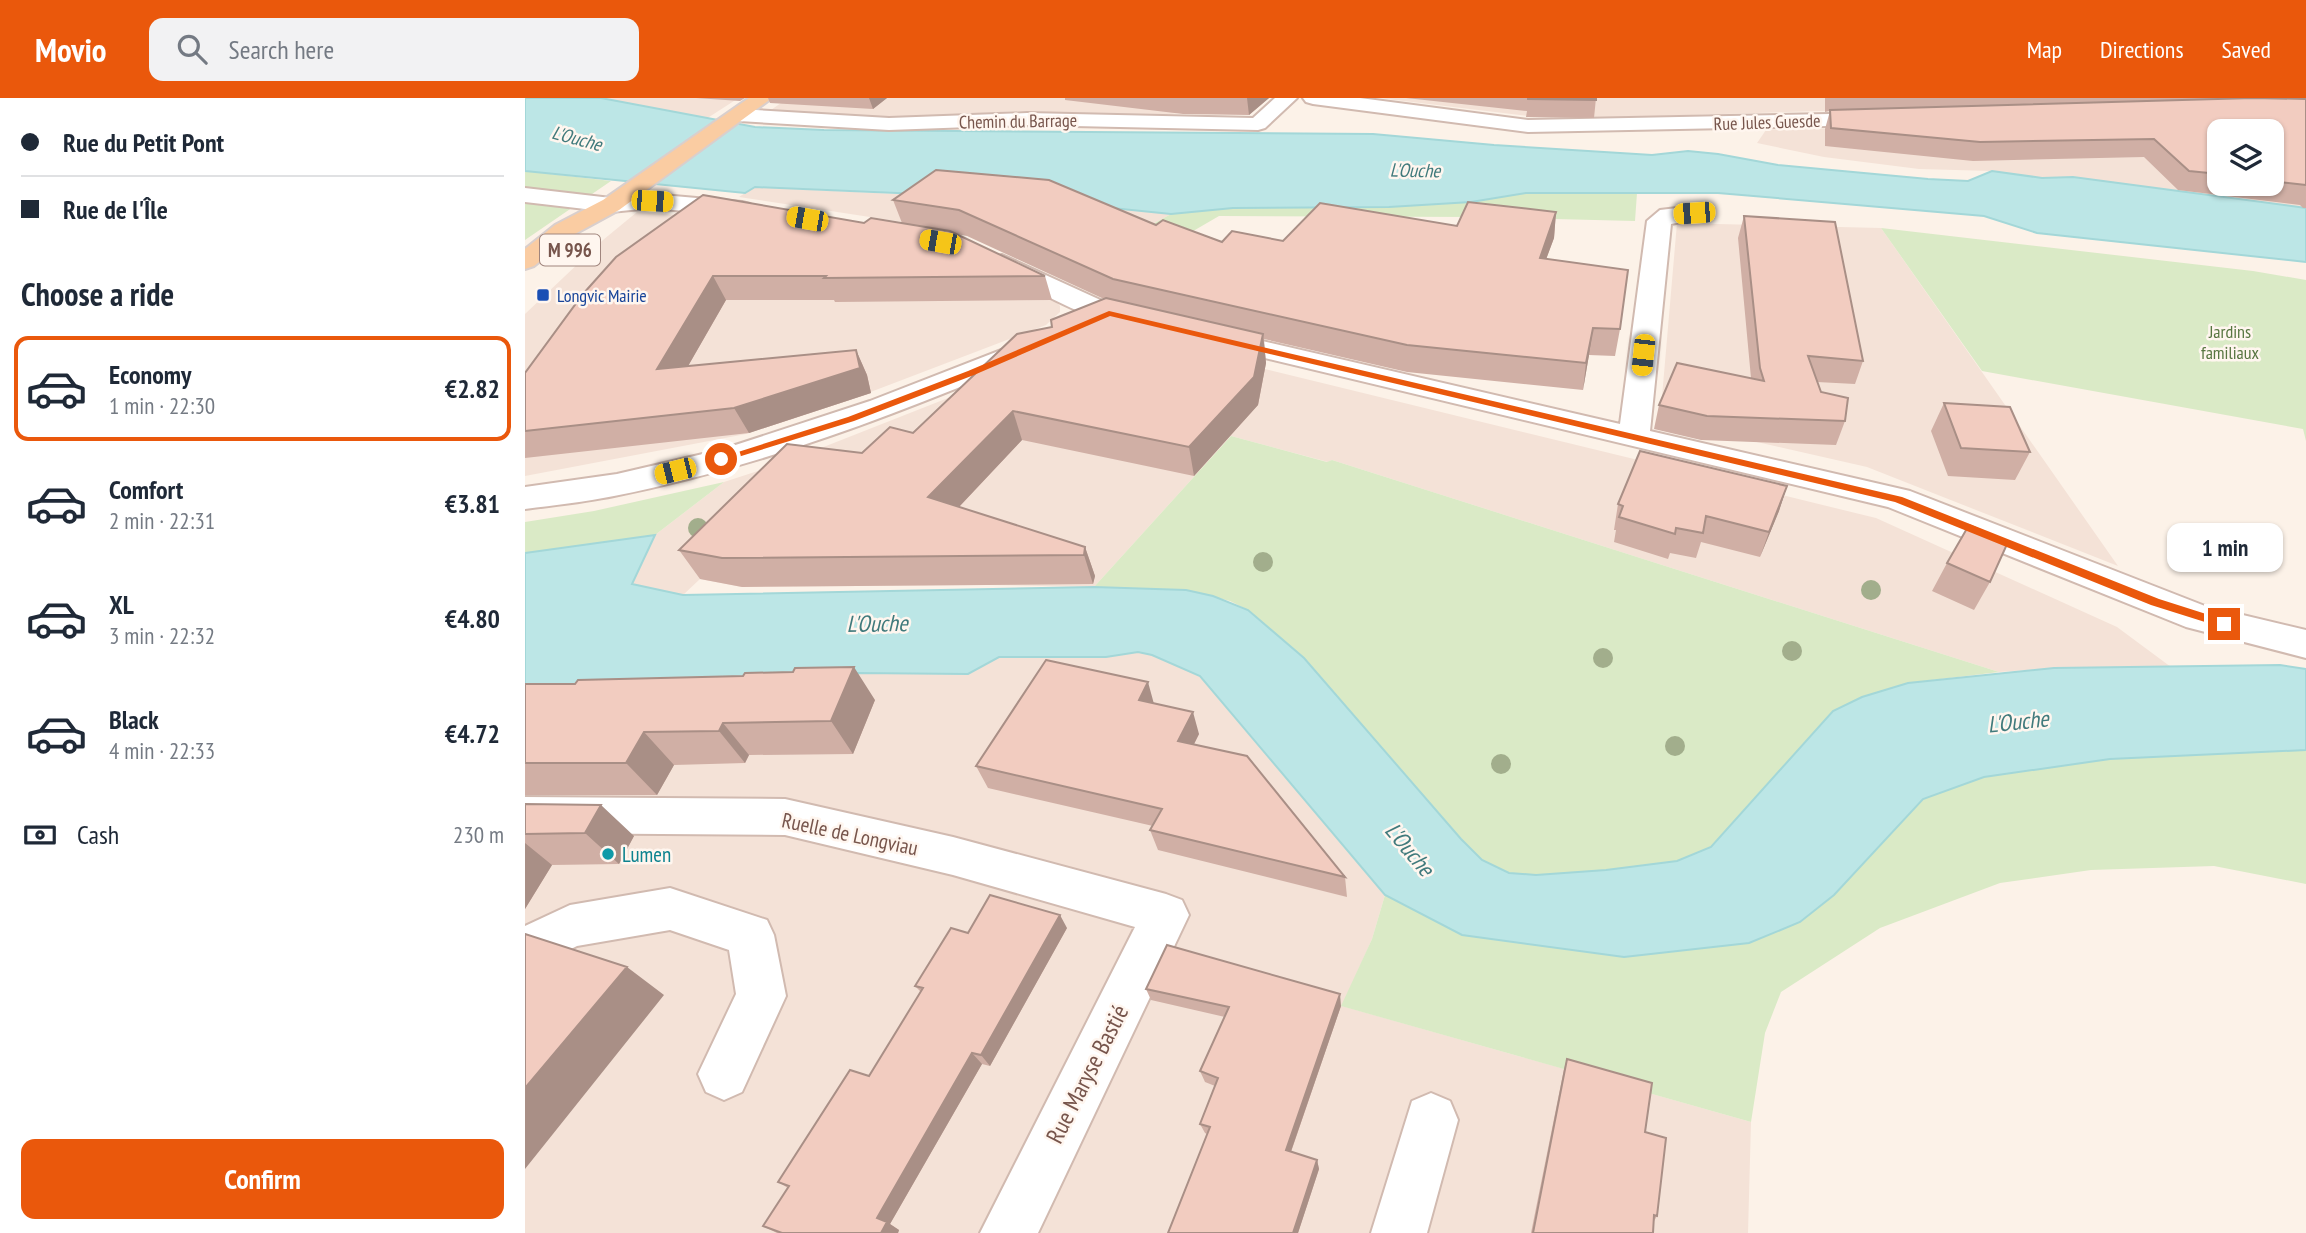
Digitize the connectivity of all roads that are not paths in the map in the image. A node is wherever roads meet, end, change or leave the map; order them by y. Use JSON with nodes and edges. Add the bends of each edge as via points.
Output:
{"nodes":[{"id":1,"x":762,"y":98,"type":"edge"},
{"id":2,"x":1287,"y":98,"type":"edge"},
{"id":3,"x":1313,"y":98,"type":"edge"},
{"id":4,"x":739,"y":115,"type":"junction"},
{"id":5,"x":1905,"y":118,"type":"edge"},
{"id":6,"x":525,"y":195,"type":"edge"},
{"id":7,"x":611,"y":205,"type":"junction"},
{"id":8,"x":768,"y":213,"type":"edge"},
{"id":9,"x":1694,"y":213,"type":"dead end"},
{"id":10,"x":978,"y":252,"type":"edge"},
{"id":11,"x":530,"y":272,"type":"edge"},
{"id":12,"x":1109,"y":314,"type":"junction"},
{"id":13,"x":1634,"y":435,"type":"junction"},
{"id":14,"x":525,"y":498,"type":"edge"},
{"id":15,"x":2306,"y":643,"type":"edge"},
{"id":16,"x":525,"y":815,"type":"edge"},
{"id":17,"x":1166,"y":915,"type":"joint"},
{"id":18,"x":525,"y":950,"type":"edge"},
{"id":19,"x":724,"y":1074,"type":"dead end"},
{"id":20,"x":1431,"y":1120,"type":"dead end"},
{"id":21,"x":1008,"y":1233,"type":"edge"},
{"id":22,"x":1399,"y":1233,"type":"edge"}],
"edges":[{"from":1,"to":4,"type":"main road","number":"M 996"},
{"from":2,"to":4,"type":"street","name":"Chemin du Barrage","via":[[1258,124],[1027,119],[889,124]]},
{"from":3,"to":5,"type":"street","name":"Rue Jules Guesde","via":[[1528,126]]},
{"from":4,"to":7,"type":"main road","number":"M 996"},
{"from":6,"to":7,"type":"street"},
{"from":7,"to":8,"type":"street","via":[[652,201]]},
{"from":7,"to":11,"type":"main road","number":"M 996","via":[[592,230]]},
{"from":9,"to":13,"type":"street","via":[[1669,215],[1659,221]]},
{"from":10,"to":12,"type":"street"},
{"from":12,"to":13,"type":"street"},
{"from":12,"to":14,"type":"street","via":[[851,419],[744,453],[629,483]]},
{"from":13,"to":15,"type":"street","via":[[1898,499],[2199,618]]},
{"from":16,"to":17,"type":"street","name":"Ruelle de Longviau","via":[[785,817],[953,856]]},
{"from":17,"to":21,"type":"street","name":"Rue Maryse Bastié"},
{"from":18,"to":19,"type":"street","via":[[570,926],[670,909],[750,935],[761,996]]},
{"from":20,"to":22,"type":"street"}]}
